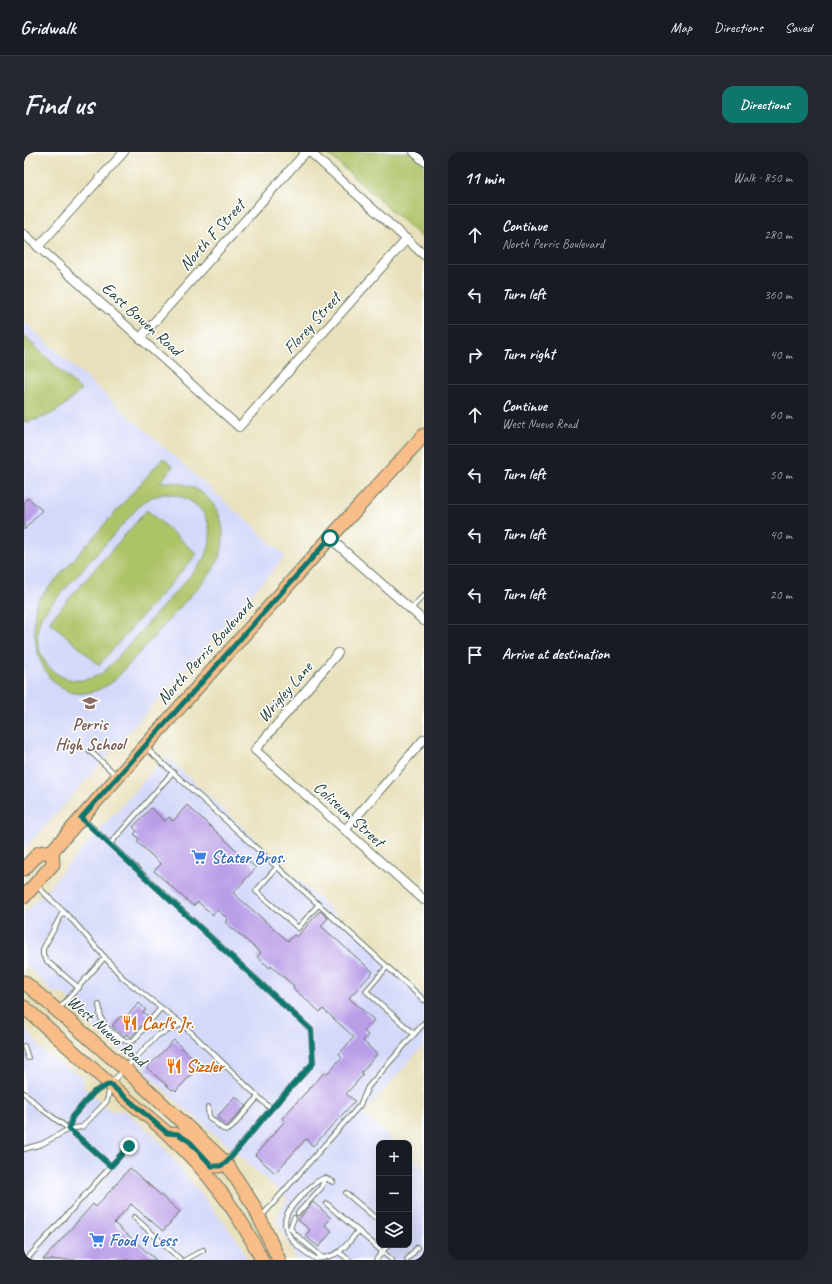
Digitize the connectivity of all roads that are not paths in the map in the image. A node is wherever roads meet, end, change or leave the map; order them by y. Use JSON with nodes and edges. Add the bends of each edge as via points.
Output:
{"nodes":[{"id":1,"x":124,"y":152,"type":"edge"},
{"id":2,"x":306,"y":152,"type":"edge"},
{"id":3,"x":310,"y":152,"type":"edge"},
{"id":4,"x":414,"y":152,"type":"edge"},
{"id":5,"x":424,"y":161,"type":"edge"},
{"id":6,"x":24,"y":234,"type":"edge"},
{"id":7,"x":407,"y":239,"type":"junction"},
{"id":8,"x":38,"y":247,"type":"junction"},
{"id":9,"x":424,"y":254,"type":"edge"},
{"id":10,"x":140,"y":338,"type":"junction"},
{"id":11,"x":239,"y":427,"type":"joint"},
{"id":12,"x":424,"y":435,"type":"edge"},
{"id":13,"x":330,"y":538,"type":"junction"},
{"id":14,"x":424,"y":595,"type":"edge"},
{"id":15,"x":411,"y":609,"type":"junction"},
{"id":16,"x":424,"y":621,"type":"edge"},
{"id":17,"x":338,"y":653,"type":"dead end"},
{"id":18,"x":424,"y":739,"type":"edge"},
{"id":19,"x":145,"y":746,"type":"junction"},
{"id":20,"x":255,"y":750,"type":"joint"},
{"id":21,"x":90,"y":751,"type":"dead end"},
{"id":22,"x":173,"y":772,"type":"junction"},
{"id":23,"x":118,"y":777,"type":"junction"},
{"id":24,"x":81,"y":818,"type":"junction"},
{"id":25,"x":345,"y":830,"type":"junction"},
{"id":26,"x":110,"y":844,"type":"junction"},
{"id":27,"x":52,"y":851,"type":"junction"},
{"id":28,"x":278,"y":866,"type":"junction"},
{"id":29,"x":24,"y":869,"type":"edge"},
{"id":30,"x":35,"y":885,"type":"junction"},
{"id":31,"x":24,"y":897,"type":"edge"},
{"id":32,"x":424,"y":900,"type":"edge"},
{"id":33,"x":319,"y":904,"type":"junction"},
{"id":34,"x":63,"y":912,"type":"junction"},
{"id":35,"x":105,"y":957,"type":"junction"},
{"id":36,"x":387,"y":967,"type":"junction"},
{"id":37,"x":24,"y":982,"type":"edge"},
{"id":38,"x":79,"y":988,"type":"junction"},
{"id":39,"x":424,"y":1000,"type":"edge"},
{"id":40,"x":99,"y":1005,"type":"dead end"},
{"id":41,"x":24,"y":1007,"type":"edge"},
{"id":42,"x":161,"y":1008,"type":"junction"},
{"id":43,"x":57,"y":1011,"type":"junction"},
{"id":44,"x":424,"y":1022,"type":"edge"},
{"id":45,"x":182,"y":1024,"type":"junction"},
{"id":46,"x":414,"y":1034,"type":"junction"},
{"id":47,"x":24,"y":1046,"type":"edge"},
{"id":48,"x":28,"y":1058,"type":"dead end"},
{"id":49,"x":124,"y":1069,"type":"junction"},
{"id":50,"x":110,"y":1084,"type":"junction"},
{"id":51,"x":24,"y":1093,"type":"edge"},
{"id":52,"x":258,"y":1097,"type":"junction"},
{"id":53,"x":208,"y":1107,"type":"dead end"},
{"id":54,"x":271,"y":1109,"type":"junction"},
{"id":55,"x":69,"y":1129,"type":"junction"},
{"id":56,"x":167,"y":1133,"type":"junction"},
{"id":57,"x":129,"y":1146,"type":"dead end"},
{"id":58,"x":24,"y":1149,"type":"edge"},
{"id":59,"x":226,"y":1163,"type":"junction"},
{"id":60,"x":111,"y":1166,"type":"junction"},
{"id":61,"x":325,"y":1178,"type":"junction"},
{"id":62,"x":333,"y":1182,"type":"dead end"},
{"id":63,"x":346,"y":1193,"type":"dead end"},
{"id":64,"x":328,"y":1204,"type":"dead end"},
{"id":65,"x":298,"y":1213,"type":"dead end"},
{"id":66,"x":134,"y":1217,"type":"dead end"},
{"id":67,"x":260,"y":1218,"type":"junction"},
{"id":68,"x":294,"y":1218,"type":"dead end"},
{"id":69,"x":376,"y":1219,"type":"edge"},
{"id":70,"x":358,"y":1231,"type":"junction"},
{"id":71,"x":386,"y":1248,"type":"edge"},
{"id":72,"x":417,"y":1248,"type":"dead end"},
{"id":73,"x":203,"y":1250,"type":"dead end"},
{"id":74,"x":383,"y":1252,"type":"junction"},
{"id":75,"x":340,"y":1253,"type":"junction"},
{"id":76,"x":324,"y":1258,"type":"junction"},
{"id":77,"x":26,"y":1260,"type":"edge"},
{"id":78,"x":181,"y":1260,"type":"edge"},
{"id":79,"x":185,"y":1260,"type":"edge"},
{"id":80,"x":262,"y":1260,"type":"edge"},
{"id":81,"x":279,"y":1260,"type":"edge"},
{"id":82,"x":349,"y":1260,"type":"edge"},
{"id":83,"x":376,"y":1260,"type":"edge"},
{"id":84,"x":392,"y":1260,"type":"edge"},
{"id":85,"x":407,"y":1260,"type":"edge"}],
"edges":[{"from":1,"to":8,"type":"street"},
{"from":2,"to":10,"type":"street","name":"North F Street"},
{"from":3,"to":7,"type":"street"},
{"from":4,"to":5,"type":"street"},
{"from":6,"to":8,"type":"street","name":"East Bowen Road"},
{"from":7,"to":9,"type":"street"},
{"from":7,"to":11,"type":"street","name":"Florey Street"},
{"from":8,"to":10,"type":"street","name":"East Bowen Road"},
{"from":10,"to":11,"type":"street","name":"East Bowen Road"},
{"from":12,"to":13,"type":"main road","name":"North Perris Boulevard"},
{"from":13,"to":15,"type":"street"},
{"from":13,"to":19,"type":"main road","name":"North Perris Boulevard"},
{"from":14,"to":15,"type":"lane"},
{"from":15,"to":16,"type":"street"},
{"from":17,"to":20,"type":"street","name":"Wrigley Lane"},
{"from":18,"to":25,"type":"street"},
{"from":19,"to":22,"type":"lane"},
{"from":19,"to":23,"type":"main road","name":"North Perris Boulevard"},
{"from":20,"to":25,"type":"street","name":"Coliseum Street"},
{"from":21,"to":23,"type":"lane"},
{"from":22,"to":26,"type":"lane"},
{"from":22,"to":28,"type":"lane"},
{"from":23,"to":24,"type":"main road","name":"North Perris Boulevard"},
{"from":24,"to":26,"type":"lane"},
{"from":24,"to":27,"type":"main road","name":"North Perris Boulevard"},
{"from":25,"to":32,"type":"street","name":"Coliseum Street"},
{"from":26,"to":54,"type":"lane","via":[[311,1030],[313,1063]]},
{"from":27,"to":29,"type":"main road","via":[[39,853]]},
{"from":27,"to":30,"type":"main road","via":[[53,864]]},
{"from":28,"to":33,"type":"lane"},
{"from":28,"to":33,"type":"lane","via":[[256,891],[298,928]]},
{"from":30,"to":31,"type":"main road"},
{"from":30,"to":34,"type":"lane"},
{"from":33,"to":36,"type":"lane"},
{"from":34,"to":35,"type":"lane"},
{"from":34,"to":38,"type":"lane","via":[[43,949],[43,955]]},
{"from":35,"to":38,"type":"lane"},
{"from":35,"to":42,"type":"lane","via":[[123,978]]},
{"from":36,"to":39,"type":"lane"},
{"from":36,"to":46,"type":"lane","via":[[366,992]]},
{"from":37,"to":43,"type":"main road","name":"West Nuevo Road"},
{"from":38,"to":43,"type":"lane"},
{"from":40,"to":42,"type":"lane","via":[[106,1026],[128,1042],[134,1040]]},
{"from":41,"to":50,"type":"main road"},
{"from":42,"to":45,"type":"lane"},
{"from":43,"to":49,"type":"main road","name":"West Nuevo Road"},
{"from":44,"to":46,"type":"lane"},
{"from":45,"to":49,"type":"lane","via":[[158,1035]]},
{"from":45,"to":52,"type":"lane"},
{"from":46,"to":67,"type":"lane","via":[[368,1087],[360,1105]]},
{"from":47,"to":48,"type":"lane"},
{"from":49,"to":50,"type":"lane"},
{"from":49,"to":59,"type":"main road","name":"West Nuevo Road"},
{"from":50,"to":55,"type":"lane","via":[[94,1092],[72,1117]]},
{"from":50,"to":55,"type":"lane","via":[[107,1101],[82,1126]]},
{"from":50,"to":56,"type":"main road"},
{"from":51,"to":55,"type":"lane"},
{"from":52,"to":53,"type":"lane","via":[[228,1130],[209,1117]]},
{"from":52,"to":54,"type":"lane"},
{"from":54,"to":59,"type":"lane"},
{"from":55,"to":58,"type":"lane","via":[[42,1144]]},
{"from":55,"to":60,"type":"lane"},
{"from":56,"to":59,"type":"main road","via":[[178,1134],[190,1142],[212,1166]]},
{"from":56,"to":80,"type":"main road","via":[[221,1192]]},
{"from":57,"to":60,"type":"lane"},
{"from":59,"to":67,"type":"main road","name":"West Nuevo Road"},
{"from":60,"to":77,"type":"lane"},
{"from":61,"to":62,"type":"lane"},
{"from":61,"to":65,"type":"lane","via":[[321,1188]]},
{"from":61,"to":76,"type":"lane","via":[[318,1179],[300,1198],[287,1213],[285,1221],[285,1231],[295,1244],[316,1259]]},
{"from":63,"to":69,"type":"lane"},
{"from":64,"to":70,"type":"lane"},
{"from":66,"to":78,"type":"lane"},
{"from":67,"to":81,"type":"main road","name":"West Nuevo Road"},
{"from":68,"to":76,"type":"lane","via":[[290,1228]]},
{"from":70,"to":74,"type":"lane"},
{"from":70,"to":75,"type":"lane"},
{"from":71,"to":74,"type":"lane"},
{"from":72,"to":85,"type":"lane"},
{"from":73,"to":79,"type":"lane"},
{"from":74,"to":83,"type":"lane"},
{"from":74,"to":84,"type":"lane"},
{"from":75,"to":76,"type":"lane"},
{"from":75,"to":82,"type":"lane"}]}
